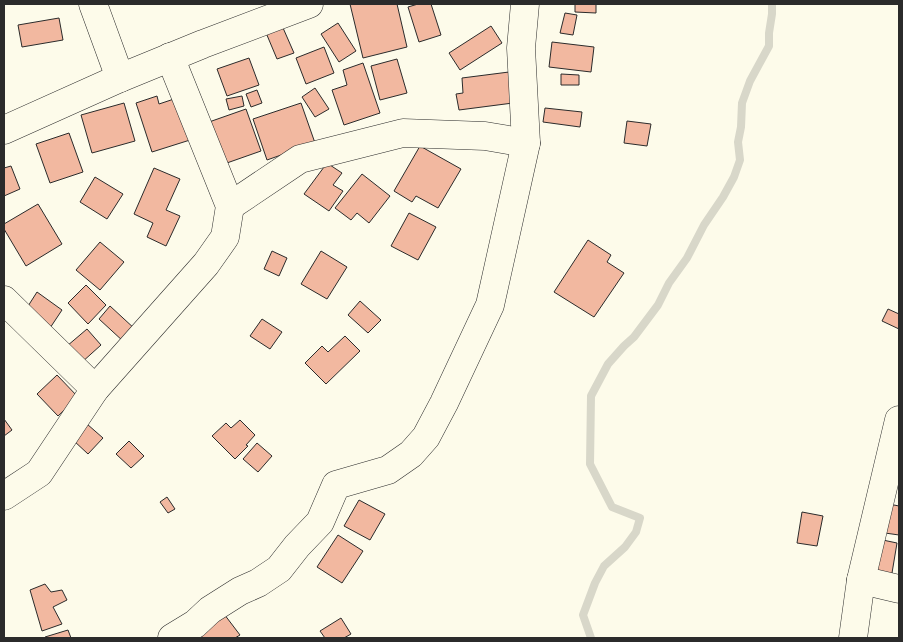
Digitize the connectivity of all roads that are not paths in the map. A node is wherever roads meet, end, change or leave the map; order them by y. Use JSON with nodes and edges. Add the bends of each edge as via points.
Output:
{"nodes":[{"id":1,"x":93,"y":4,"type":"edge"},
{"id":2,"x":309,"y":4,"type":"edge"},
{"id":3,"x":525,"y":4,"type":"edge"},
{"id":4,"x":170,"y":57,"type":"junction"},
{"id":5,"x":120,"y":78,"type":"junction"},
{"id":6,"x":4,"y":130,"type":"edge"},
{"id":7,"x":526,"y":143,"type":"junction"},
{"id":8,"x":230,"y":206,"type":"junction"},
{"id":9,"x":4,"y":300,"type":"edge"},
{"id":10,"x":95,"y":389,"type":"junction"},
{"id":11,"x":899,"y":420,"type":"edge"},
{"id":12,"x":4,"y":496,"type":"edge"},
{"id":13,"x":861,"y":580,"type":"junction"},
{"id":14,"x":899,"y":589,"type":"edge"},
{"id":15,"x":172,"y":638,"type":"edge"},
{"id":16,"x":853,"y":638,"type":"edge"}],
"edges":[{"from":1,"to":5,"type":"street"},
{"from":2,"to":4,"type":"street"},
{"from":3,"to":7,"type":"street","via":[[521,48]]},
{"from":4,"to":5,"type":"street"},
{"from":4,"to":8,"type":"street"},
{"from":5,"to":6,"type":"street"},
{"from":7,"to":8,"type":"street","via":[[484,136],[403,133],[300,159]]},
{"from":7,"to":15,"type":"street","via":[[490,304],[426,436],[411,454],[388,470],[336,485],[320,522],[279,569],[240,591]]},
{"from":8,"to":10,"type":"street","via":[[225,237]]},
{"from":9,"to":10,"type":"street"},
{"from":10,"to":12,"type":"street","via":[[38,473]]},
{"from":11,"to":13,"type":"street"},
{"from":13,"to":14,"type":"street"},
{"from":13,"to":16,"type":"street"}]}
